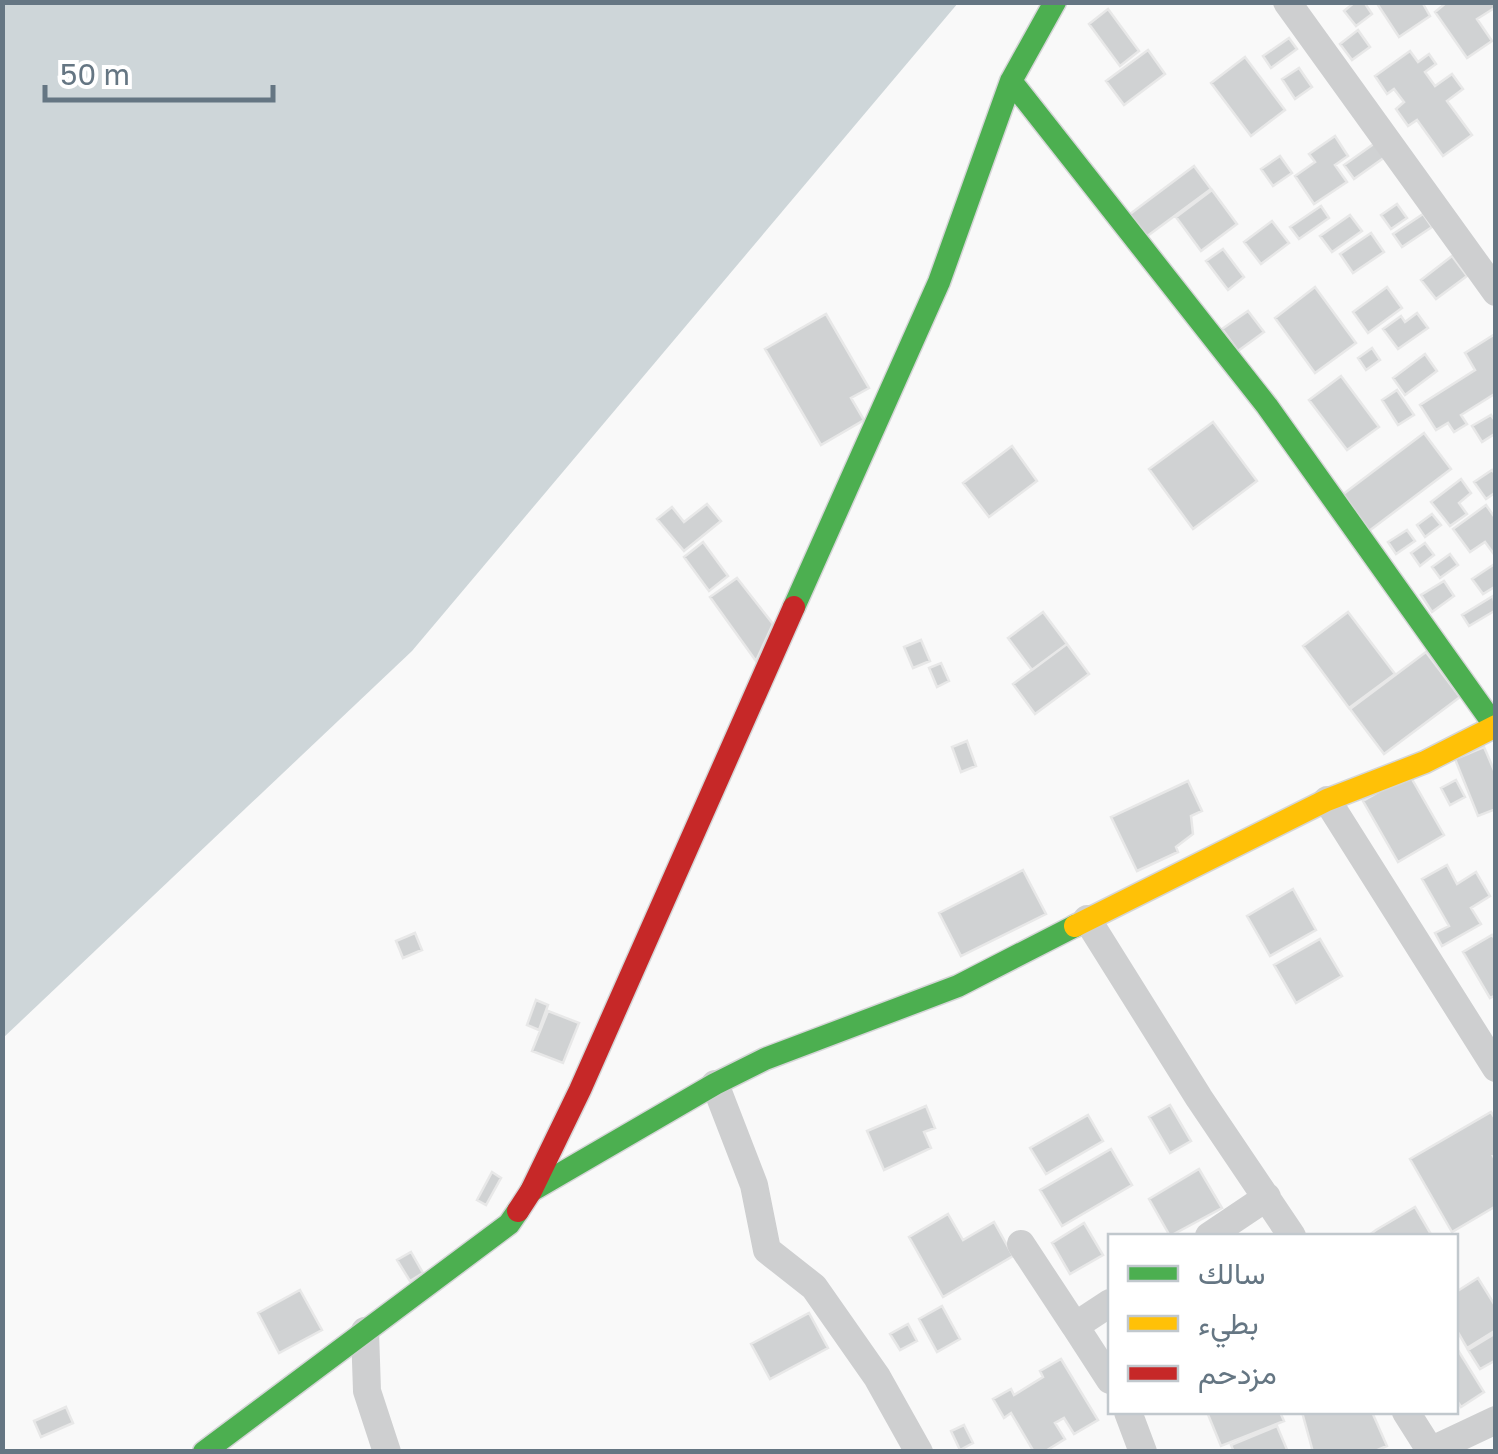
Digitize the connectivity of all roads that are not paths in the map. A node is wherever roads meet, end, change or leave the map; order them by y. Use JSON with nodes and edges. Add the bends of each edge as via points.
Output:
{"nodes":[{"id":1,"x":1055,"y":2,"type":"edge"},
{"id":2,"x":1287,"y":2,"type":"edge"},
{"id":3,"x":1012,"y":80,"type":"junction"},
{"id":4,"x":1496,"y":292,"type":"edge"},
{"id":5,"x":1495,"y":726,"type":"edge"},
{"id":6,"x":1327,"y":800,"type":"junction"},
{"id":7,"x":1087,"y":919,"type":"junction"},
{"id":8,"x":1496,"y":1068,"type":"edge"},
{"id":9,"x":715,"y":1084,"type":"junction"},
{"id":10,"x":531,"y":1192,"type":"junction"},
{"id":11,"x":1266,"y":1198,"type":"junction"},
{"id":12,"x":1212,"y":1234,"type":"edge"},
{"id":13,"x":1291,"y":1234,"type":"edge"},
{"id":14,"x":1021,"y":1244,"type":"dead end"},
{"id":15,"x":1108,"y":1304,"type":"edge"},
{"id":16,"x":1075,"y":1326,"type":"junction"},
{"id":17,"x":365,"y":1331,"type":"junction"},
{"id":18,"x":1108,"y":1377,"type":"edge"},
{"id":19,"x":1129,"y":1414,"type":"edge"},
{"id":20,"x":1407,"y":1414,"type":"edge"},
{"id":21,"x":1496,"y":1420,"type":"edge"},
{"id":22,"x":1429,"y":1451,"type":"edge"},
{"id":23,"x":204,"y":1452,"type":"edge"},
{"id":24,"x":387,"y":1452,"type":"edge"},
{"id":25,"x":919,"y":1452,"type":"edge"},
{"id":26,"x":1143,"y":1452,"type":"edge"}],
"edges":[{"from":1,"to":3,"type":"street"},
{"from":2,"to":4,"type":"street"},
{"from":3,"to":5,"type":"street","via":[[1267,406]]},
{"from":3,"to":10,"type":"street","via":[[931,300]]},
{"from":5,"to":6,"type":"street"},
{"from":6,"to":7,"type":"street"},
{"from":6,"to":8,"type":"street"},
{"from":7,"to":9,"type":"street","via":[[958,986],[765,1058]]},
{"from":7,"to":11,"type":"street"},
{"from":9,"to":10,"type":"street"},
{"from":9,"to":25,"type":"street","via":[[754,1185],[768,1250],[814,1287]]},
{"from":10,"to":17,"type":"street","via":[[509,1224]]},
{"from":11,"to":12,"type":"street"},
{"from":11,"to":13,"type":"street"},
{"from":14,"to":16,"type":"street"},
{"from":15,"to":16,"type":"street"},
{"from":16,"to":18,"type":"street"},
{"from":17,"to":23,"type":"street"},
{"from":17,"to":24,"type":"street","via":[[367,1391]]},
{"from":19,"to":26,"type":"street"},
{"from":20,"to":22,"type":"street"},
{"from":21,"to":22,"type":"street"}]}
